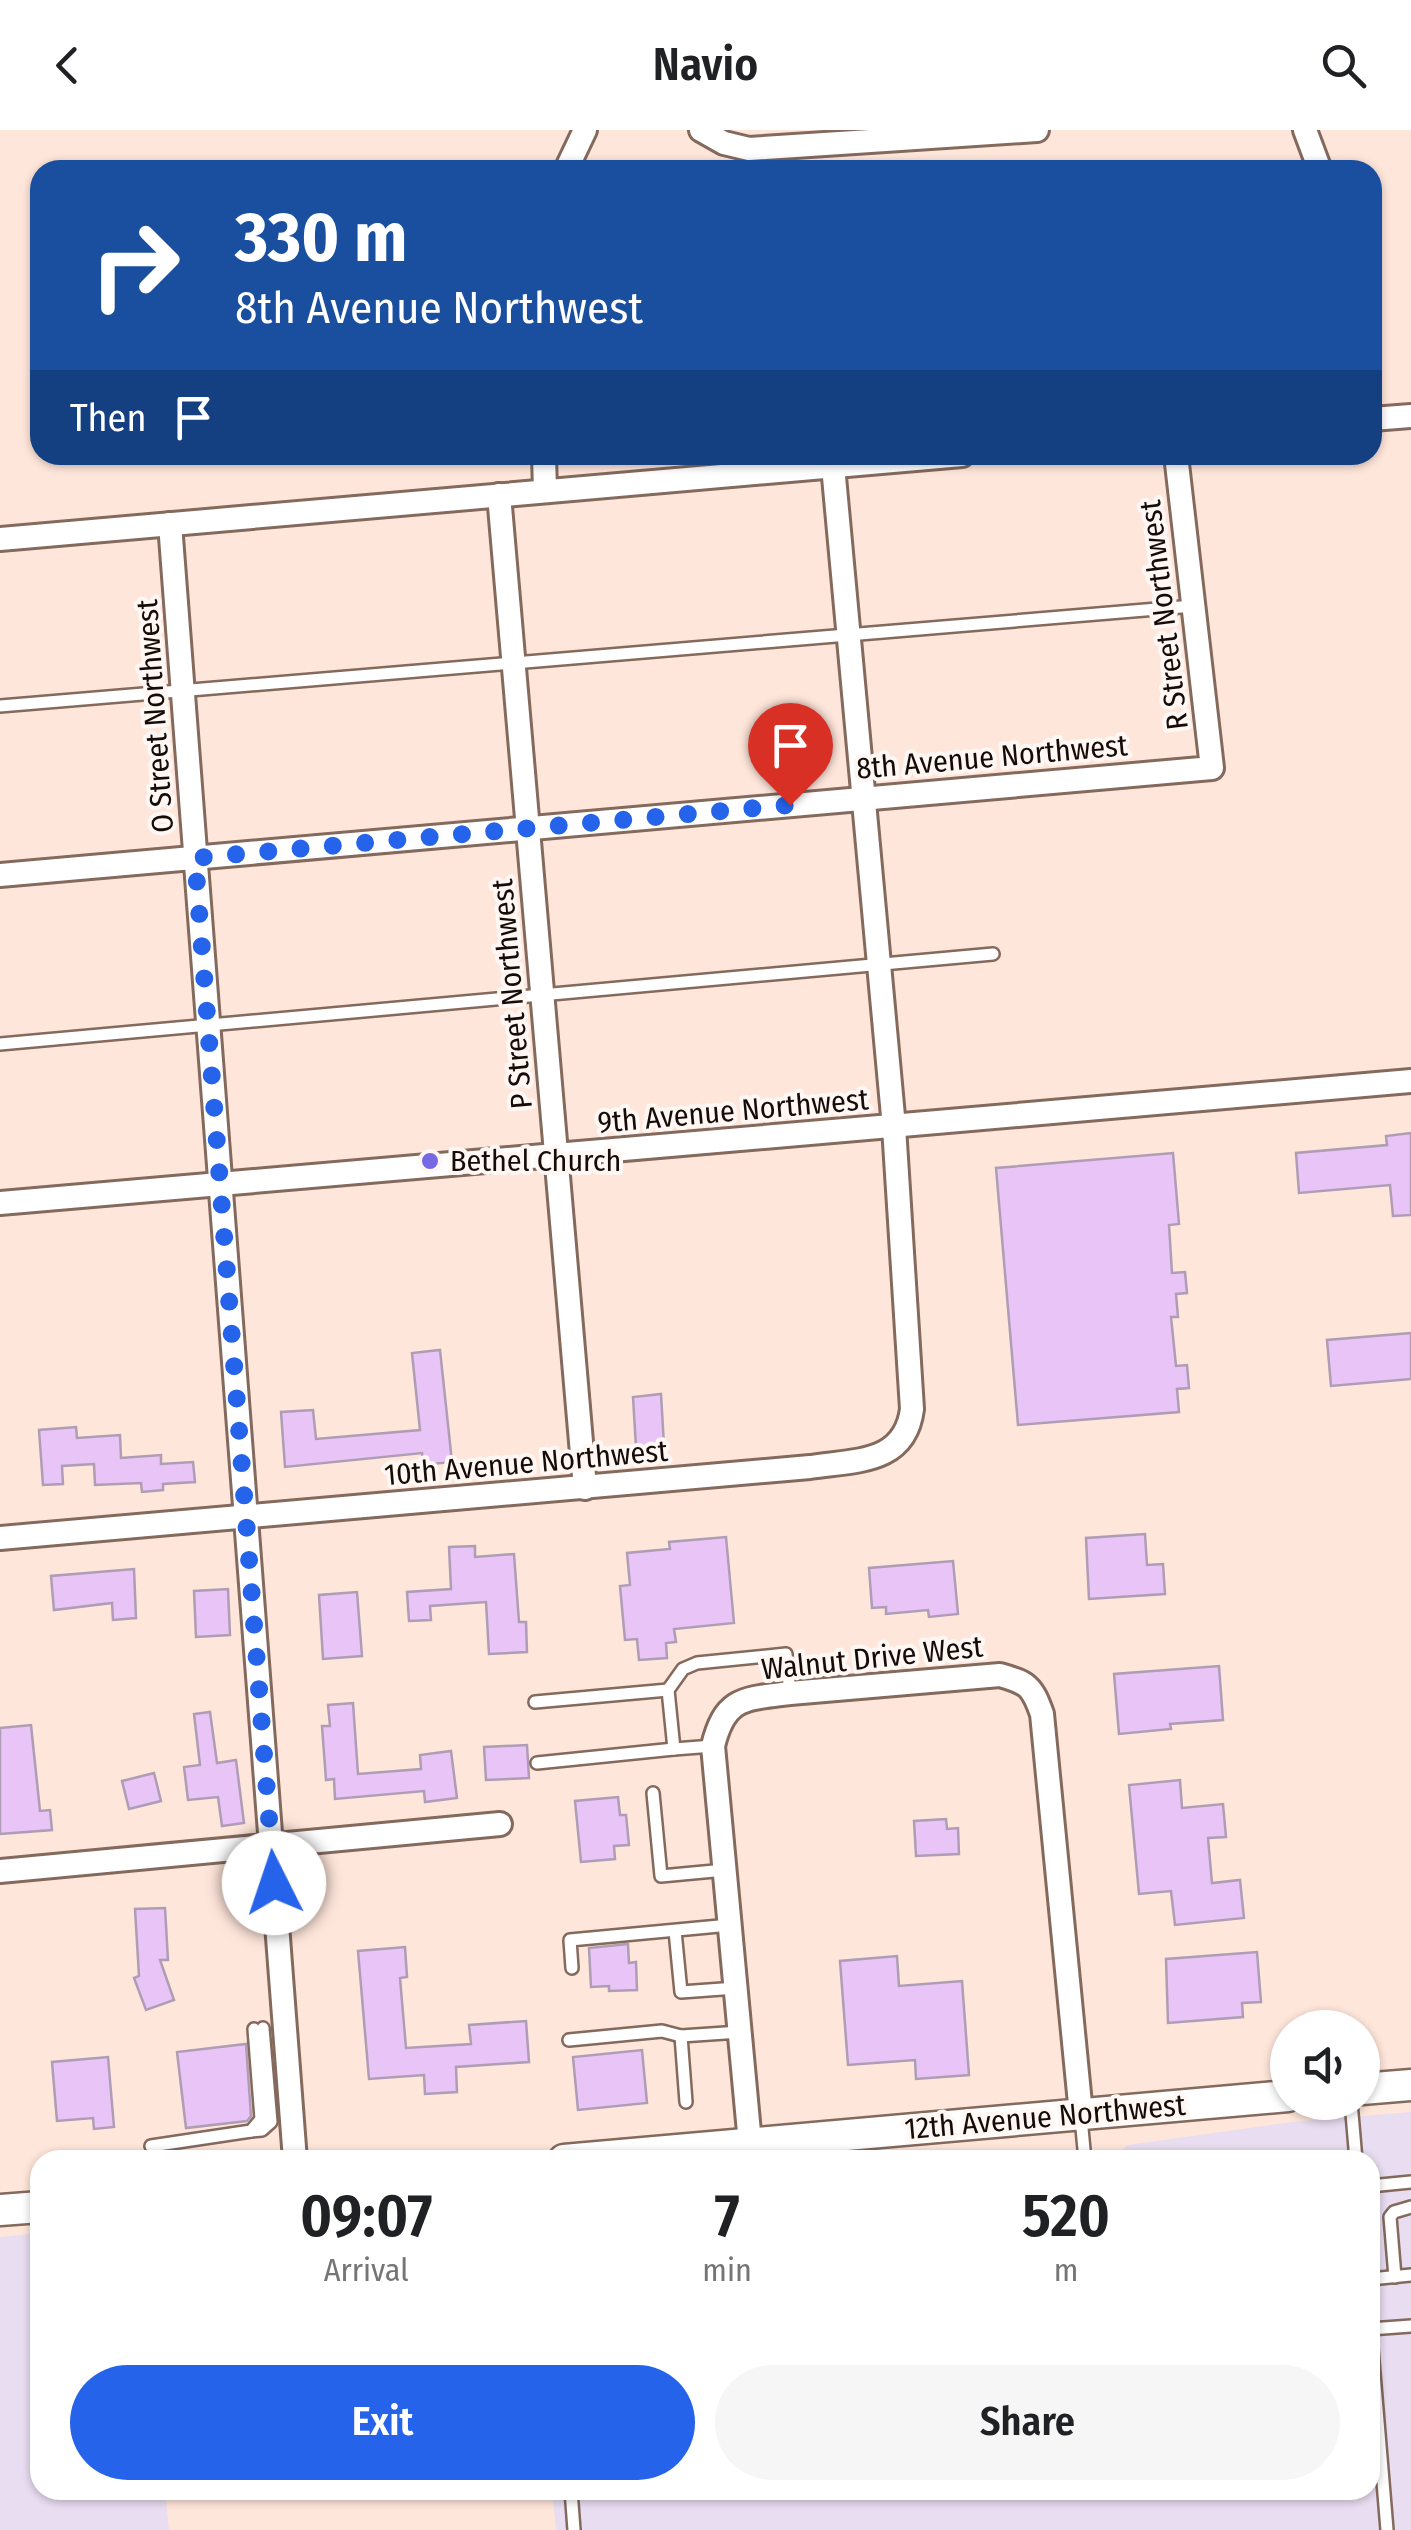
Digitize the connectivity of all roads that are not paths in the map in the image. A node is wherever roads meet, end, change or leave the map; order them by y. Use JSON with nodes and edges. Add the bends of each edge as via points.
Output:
{"nodes":[{"id":1,"x":585,"y":130,"type":"edge"},
{"id":2,"x":701,"y":130,"type":"edge"},
{"id":3,"x":1037,"y":130,"type":"edge"},
{"id":4,"x":1305,"y":130,"type":"edge"},
{"id":5,"x":571,"y":160,"type":"edge"},
{"id":6,"x":1316,"y":160,"type":"edge"},
{"id":7,"x":1411,"y":416,"type":"edge"},
{"id":8,"x":1382,"y":418,"type":"edge"},
{"id":9,"x":544,"y":465,"type":"edge"},
{"id":10,"x":845,"y":465,"type":"edge"},
{"id":11,"x":1177,"y":465,"type":"edge"},
{"id":12,"x":833,"y":466,"type":"junction"},
{"id":13,"x":545,"y":491,"type":"junction"},
{"id":14,"x":499,"y":495,"type":"junction"},
{"id":15,"x":170,"y":524,"type":"junction"},
{"id":16,"x":0,"y":539,"type":"edge"},
{"id":17,"x":1193,"y":606,"type":"junction"},
{"id":18,"x":849,"y":635,"type":"junction"},
{"id":19,"x":513,"y":663,"type":"junction"},
{"id":20,"x":183,"y":691,"type":"junction"},
{"id":21,"x":0,"y":706,"type":"edge"},
{"id":22,"x":1212,"y":768,"type":"joint"},
{"id":23,"x":865,"y":798,"type":"junction"},
{"id":24,"x":528,"y":828,"type":"junction"},
{"id":25,"x":195,"y":858,"type":"junction"},
{"id":26,"x":0,"y":875,"type":"edge"},
{"id":27,"x":993,"y":954,"type":"dead end"},
{"id":28,"x":880,"y":964,"type":"junction"},
{"id":29,"x":542,"y":995,"type":"junction"},
{"id":30,"x":208,"y":1025,"type":"junction"},
{"id":31,"x":0,"y":1044,"type":"edge"},
{"id":32,"x":1411,"y":1081,"type":"edge"},
{"id":33,"x":894,"y":1127,"type":"junction"},
{"id":34,"x":556,"y":1156,"type":"junction"},
{"id":35,"x":220,"y":1184,"type":"junction"},
{"id":36,"x":0,"y":1203,"type":"edge"},
{"id":37,"x":585,"y":1488,"type":"junction"},
{"id":38,"x":245,"y":1518,"type":"junction"},
{"id":39,"x":0,"y":1538,"type":"edge"},
{"id":40,"x":668,"y":1690,"type":"junction"},
{"id":41,"x":790,"y":1693,"type":"junction"},
{"id":42,"x":535,"y":1702,"type":"dead end"},
{"id":43,"x":713,"y":1746,"type":"junction"},
{"id":44,"x":674,"y":1749,"type":"junction"},
{"id":45,"x":538,"y":1763,"type":"dead end"},
{"id":46,"x":653,"y":1793,"type":"dead end"},
{"id":47,"x":500,"y":1824,"type":"dead end"},
{"id":48,"x":271,"y":1847,"type":"junction"},
{"id":49,"x":725,"y":1870,"type":"junction"},
{"id":50,"x":0,"y":1871,"type":"edge"},
{"id":51,"x":730,"y":1925,"type":"junction"},
{"id":52,"x":675,"y":1930,"type":"junction"},
{"id":53,"x":572,"y":1968,"type":"dead end"},
{"id":54,"x":736,"y":1988,"type":"junction"},
{"id":55,"x":258,"y":2028,"type":"dead end"},
{"id":56,"x":740,"y":2032,"type":"junction"},
{"id":57,"x":681,"y":2036,"type":"junction"},
{"id":58,"x":568,"y":2040,"type":"dead end"},
{"id":59,"x":1411,"y":2085,"type":"edge"},
{"id":60,"x":1380,"y":2088,"type":"edge"},
{"id":61,"x":1270,"y":2098,"type":"edge"},
{"id":62,"x":686,"y":2102,"type":"dead end"},
{"id":63,"x":1081,"y":2114,"type":"junction"},
{"id":64,"x":1352,"y":2120,"type":"edge"},
{"id":65,"x":750,"y":2144,"type":"junction"},
{"id":66,"x":151,"y":2146,"type":"dead end"},
{"id":67,"x":295,"y":2150,"type":"edge"},
{"id":68,"x":680,"y":2150,"type":"edge"},
{"id":69,"x":1084,"y":2150,"type":"edge"},
{"id":70,"x":1355,"y":2150,"type":"edge"},
{"id":71,"x":1411,"y":2182,"type":"edge"},
{"id":72,"x":1380,"y":2185,"type":"edge"},
{"id":73,"x":1411,"y":2207,"type":"edge"},
{"id":74,"x":30,"y":2208,"type":"edge"},
{"id":75,"x":0,"y":2210,"type":"edge"},
{"id":76,"x":1411,"y":2276,"type":"edge"},
{"id":77,"x":1394,"y":2277,"type":"junction"},
{"id":78,"x":1380,"y":2278,"type":"edge"},
{"id":79,"x":1411,"y":2326,"type":"edge"},
{"id":80,"x":1380,"y":2327,"type":"edge"},
{"id":81,"x":1380,"y":2446,"type":"edge"},
{"id":82,"x":572,"y":2500,"type":"edge"},
{"id":83,"x":574,"y":2530,"type":"edge"},
{"id":84,"x":1387,"y":2530,"type":"edge"}],
"edges":[{"from":1,"to":5,"type":"street"},
{"from":2,"to":3,"type":"street","via":[[736,147],[765,149]]},
{"from":4,"to":6,"type":"street"},
{"from":7,"to":8,"type":"street"},
{"from":9,"to":13,"type":"street"},
{"from":10,"to":12,"type":"street"},
{"from":11,"to":17,"type":"street","name":"R Street Northwest"},
{"from":12,"to":13,"type":"street"},
{"from":12,"to":18,"type":"street","name":"10th Avenue Northwest"},
{"from":13,"to":14,"type":"street"},
{"from":14,"to":15,"type":"street"},
{"from":14,"to":19,"type":"street","name":"P Street Northwest"},
{"from":15,"to":16,"type":"street"},
{"from":15,"to":20,"type":"street","name":"O Street Northwest"},
{"from":17,"to":18,"type":"lane"},
{"from":17,"to":22,"type":"street","name":"R Street Northwest"},
{"from":18,"to":19,"type":"lane"},
{"from":18,"to":23,"type":"street","name":"10th Avenue Northwest"},
{"from":19,"to":20,"type":"lane"},
{"from":19,"to":24,"type":"street","name":"P Street Northwest"},
{"from":20,"to":21,"type":"lane"},
{"from":20,"to":25,"type":"street","name":"O Street Northwest"},
{"from":22,"to":23,"type":"street","name":"8th Avenue Northwest"},
{"from":23,"to":24,"type":"street","name":"8th Avenue Northwest"},
{"from":23,"to":28,"type":"street","name":"10th Avenue Northwest"},
{"from":24,"to":25,"type":"street","name":"8th Avenue Northwest"},
{"from":24,"to":29,"type":"street","name":"P Street Northwest"},
{"from":25,"to":26,"type":"street","name":"8th Avenue Northwest"},
{"from":25,"to":30,"type":"street","name":"O Street Northwest"},
{"from":27,"to":28,"type":"lane"},
{"from":28,"to":29,"type":"lane"},
{"from":28,"to":33,"type":"street","name":"10th Avenue Northwest"},
{"from":29,"to":30,"type":"lane"},
{"from":29,"to":34,"type":"street","name":"P Street Northwest"},
{"from":30,"to":31,"type":"lane"},
{"from":30,"to":35,"type":"street","name":"O Street Northwest"},
{"from":32,"to":33,"type":"street","name":"9th Avenue Northwest"},
{"from":33,"to":34,"type":"street","name":"9th Avenue Northwest"},
{"from":33,"to":37,"type":"street","name":"10th Avenue Northwest","via":[[912,1408],[901,1442],[867,1458],[810,1467]]},
{"from":34,"to":35,"type":"street","name":"9th Avenue Northwest"},
{"from":34,"to":37,"type":"street","name":"P Street Northwest"},
{"from":35,"to":36,"type":"street","name":"9th Avenue Northwest"},
{"from":35,"to":38,"type":"street","name":"O Street Northwest"},
{"from":37,"to":38,"type":"street","name":"10th Avenue Northwest"},
{"from":38,"to":39,"type":"street","name":"10th Avenue Northwest"},
{"from":38,"to":48,"type":"street","name":"O Street Northwest"},
{"from":40,"to":41,"type":"lane","via":[[697,1663],[786,1654]]},
{"from":40,"to":42,"type":"lane"},
{"from":40,"to":44,"type":"lane"},
{"from":41,"to":43,"type":"street","name":"Walnut Drive West","via":[[733,1705],[720,1718]]},
{"from":41,"to":63,"type":"street","name":"Walnut Drive West","via":[[1000,1675],[1024,1682],[1035,1695]]},
{"from":43,"to":44,"type":"lane"},
{"from":43,"to":49,"type":"street"},
{"from":44,"to":45,"type":"lane"},
{"from":46,"to":49,"type":"lane","via":[[661,1876]]},
{"from":47,"to":48,"type":"street"},
{"from":48,"to":50,"type":"street"},
{"from":48,"to":67,"type":"street","name":"O Street Northwest"},
{"from":49,"to":51,"type":"street"},
{"from":51,"to":52,"type":"lane"},
{"from":51,"to":54,"type":"street"},
{"from":52,"to":53,"type":"lane","via":[[570,1940]]},
{"from":52,"to":54,"type":"lane","via":[[681,1992]]},
{"from":54,"to":56,"type":"street"},
{"from":55,"to":66,"type":"lane","via":[[261,2119],[251,2131]]},
{"from":56,"to":57,"type":"lane"},
{"from":56,"to":65,"type":"street"},
{"from":57,"to":58,"type":"lane","via":[[662,2031]]},
{"from":57,"to":62,"type":"lane"},
{"from":59,"to":60,"type":"main road"},
{"from":61,"to":63,"type":"main road","name":"12th Avenue Northwest"},
{"from":63,"to":65,"type":"main road","name":"12th Avenue Northwest"},
{"from":63,"to":69,"type":"lane"},
{"from":64,"to":70,"type":"lane"},
{"from":65,"to":68,"type":"main road","name":"12th Avenue Northwest"},
{"from":71,"to":72,"type":"lane"},
{"from":73,"to":77,"type":"lane","via":[[1390,2217]]},
{"from":74,"to":75,"type":"main road"},
{"from":76,"to":77,"type":"lane"},
{"from":77,"to":78,"type":"lane"},
{"from":79,"to":80,"type":"lane"},
{"from":81,"to":84,"type":"lane"},
{"from":82,"to":83,"type":"lane"}]}
